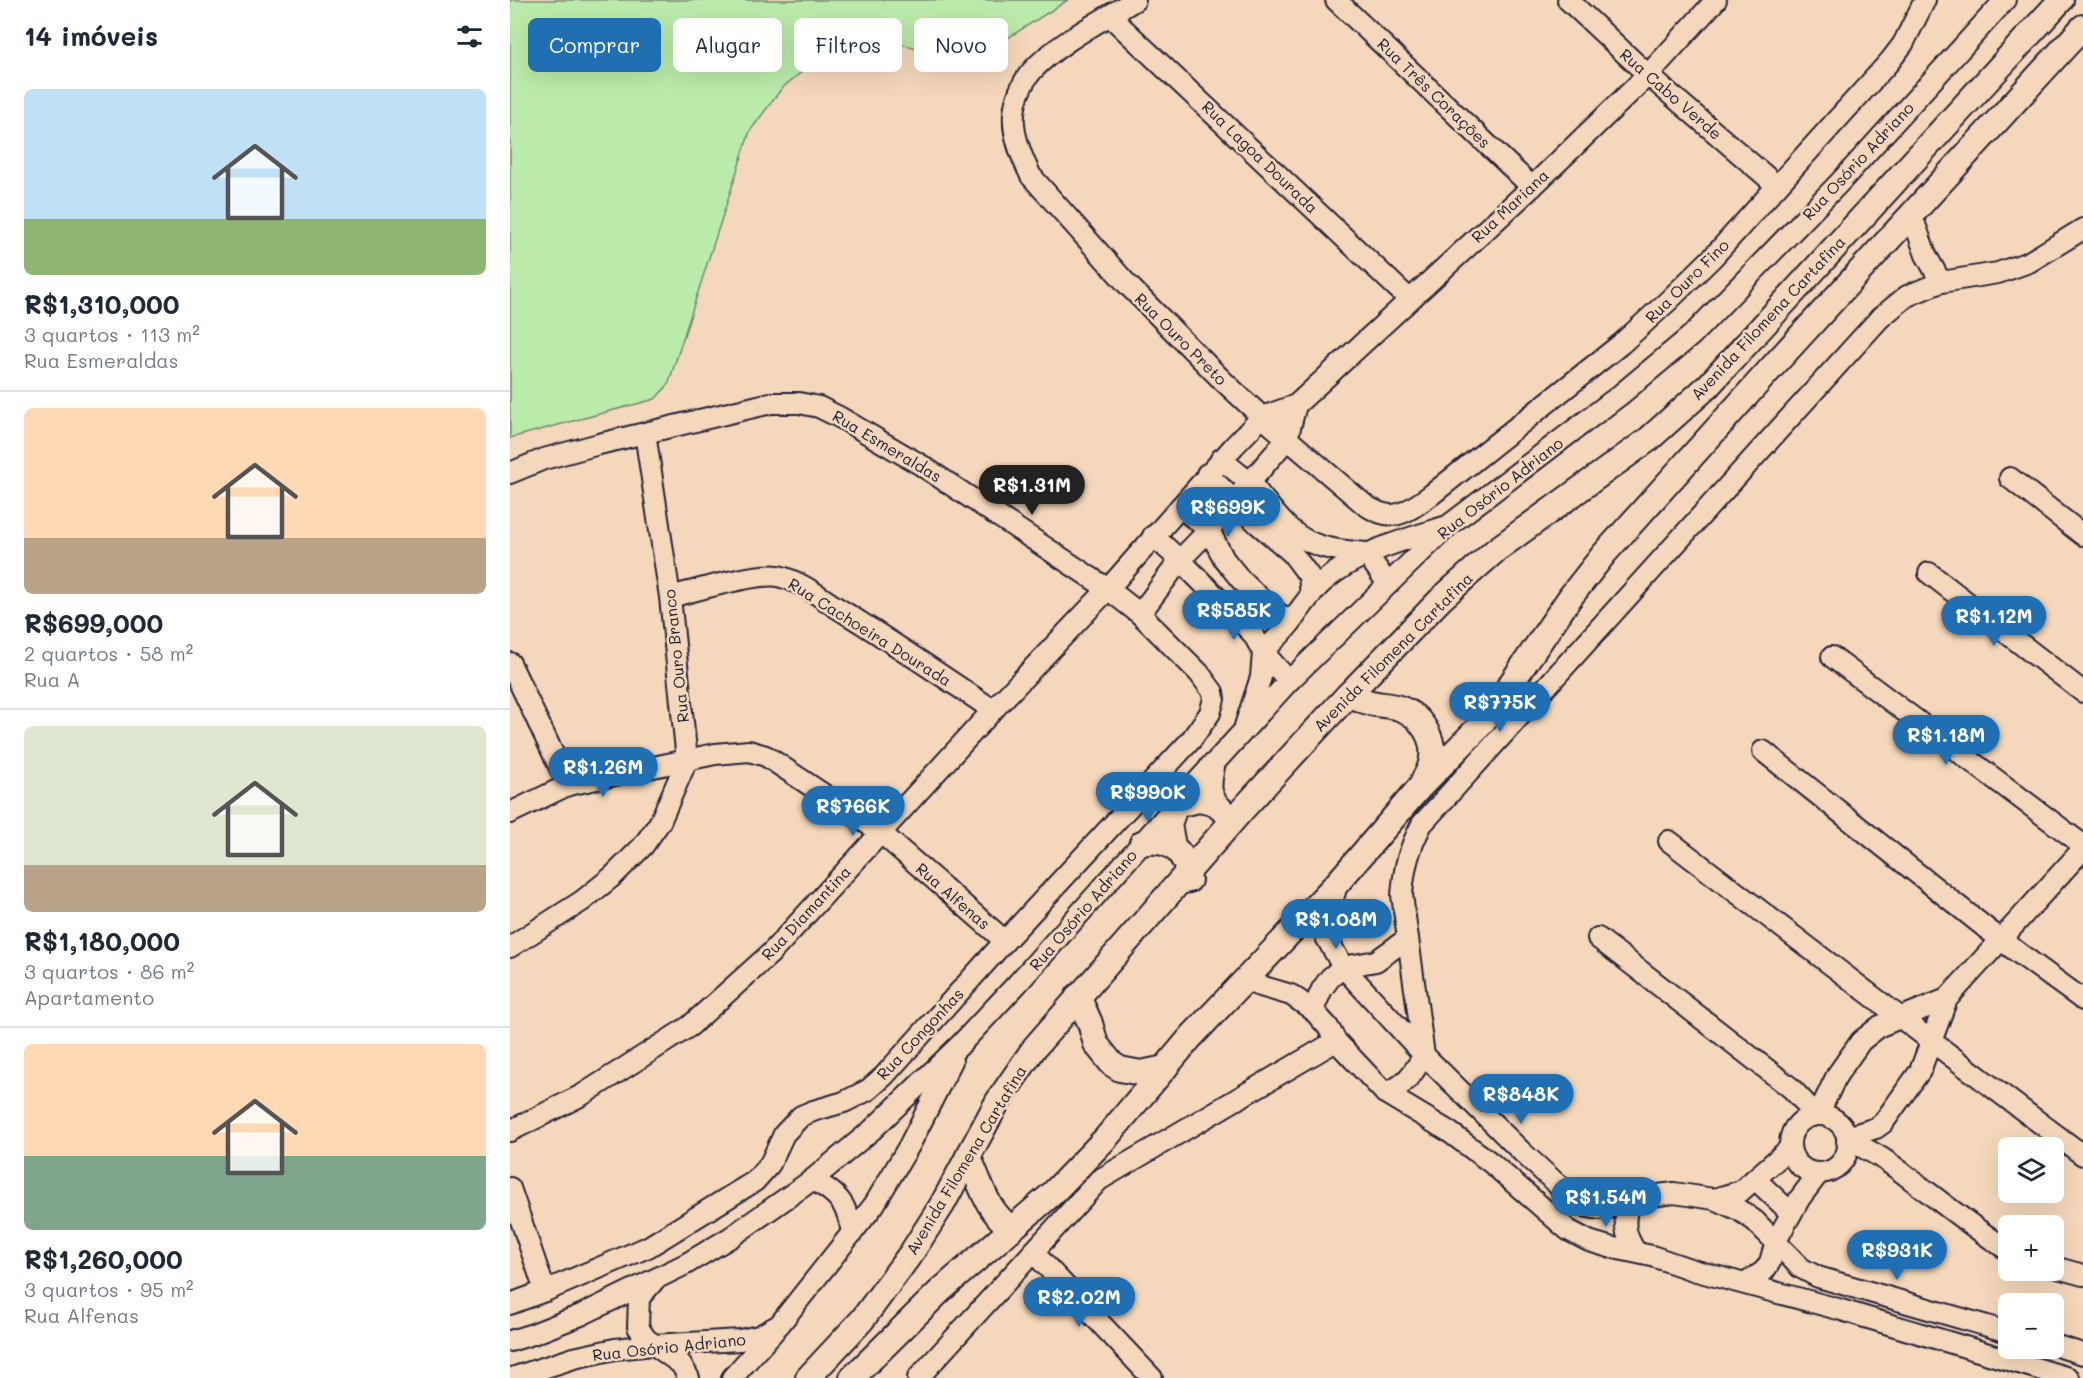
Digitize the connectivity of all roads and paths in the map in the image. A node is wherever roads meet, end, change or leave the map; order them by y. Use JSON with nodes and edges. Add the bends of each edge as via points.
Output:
{"nodes":[{"id":1,"x":1135,"y":0,"type":"edge"},
{"id":2,"x":1336,"y":0,"type":"edge"},
{"id":3,"x":1568,"y":0,"type":"edge"},
{"id":4,"x":1716,"y":0,"type":"edge"},
{"id":5,"x":1925,"y":0,"type":"edge"},
{"id":6,"x":2005,"y":0,"type":"edge"},
{"id":7,"x":2061,"y":0,"type":"edge"},
{"id":8,"x":1110,"y":16,"type":"junction"},
{"id":9,"x":2083,"y":27,"type":"edge"},
{"id":10,"x":1648,"y":75,"type":"junction"},
{"id":11,"x":1776,"y":185,"type":"junction"},
{"id":12,"x":1532,"y":187,"type":"junction"},
{"id":13,"x":1912,"y":216,"type":"junction"},
{"id":14,"x":2083,"y":229,"type":"edge"},
{"id":15,"x":1941,"y":282,"type":"junction"},
{"id":16,"x":1409,"y":299,"type":"junction"},
{"id":17,"x":1296,"y":405,"type":"junction"},
{"id":18,"x":1262,"y":417,"type":"junction"},
{"id":19,"x":645,"y":433,"type":"junction"},
{"id":20,"x":1287,"y":439,"type":"junction"},
{"id":21,"x":1221,"y":459,"type":"junction"},
{"id":22,"x":510,"y":473,"type":"edge"},
{"id":23,"x":1207,"y":474,"type":"junction"},
{"id":24,"x":2010,"y":478,"type":"dead end"},
{"id":25,"x":1250,"y":483,"type":"junction"},
{"id":26,"x":1235,"y":500,"type":"junction"},
{"id":27,"x":1180,"y":507,"type":"junction"},
{"id":28,"x":1401,"y":515,"type":"joint"},
{"id":29,"x":1449,"y":525,"type":"junction"},
{"id":30,"x":1209,"y":530,"type":"junction"},
{"id":31,"x":2083,"y":535,"type":"edge"},
{"id":32,"x":1154,"y":536,"type":"junction"},
{"id":33,"x":1366,"y":554,"type":"junction"},
{"id":34,"x":1180,"y":560,"type":"junction"},
{"id":35,"x":1929,"y":573,"type":"dead end"},
{"id":36,"x":1389,"y":584,"type":"junction"},
{"id":37,"x":1108,"y":589,"type":"junction"},
{"id":38,"x":1311,"y":595,"type":"junction"},
{"id":39,"x":670,"y":597,"type":"junction"},
{"id":40,"x":1140,"y":614,"type":"junction"},
{"id":41,"x":1291,"y":622,"type":"junction"},
{"id":42,"x":1263,"y":652,"type":"junction"},
{"id":43,"x":1832,"y":657,"type":"dead end"},
{"id":44,"x":510,"y":663,"type":"edge"},
{"id":45,"x":1289,"y":681,"type":"junction"},
{"id":46,"x":2083,"y":692,"type":"edge"},
{"id":47,"x":1348,"y":694,"type":"junction"},
{"id":48,"x":993,"y":710,"type":"junction"},
{"id":49,"x":1210,"y":714,"type":"joint"},
{"id":50,"x":1242,"y":735,"type":"junction"},
{"id":51,"x":1763,"y":752,"type":"dead end"},
{"id":52,"x":687,"y":760,"type":"junction"},
{"id":53,"x":1212,"y":767,"type":"junction"},
{"id":54,"x":568,"y":785,"type":"junction"},
{"id":55,"x":1421,"y":786,"type":"junction"},
{"id":56,"x":1214,"y":803,"type":"junction"},
{"id":57,"x":1176,"y":805,"type":"junction"},
{"id":58,"x":1242,"y":810,"type":"junction"},
{"id":59,"x":510,"y":813,"type":"edge"},
{"id":60,"x":880,"y":832,"type":"junction"},
{"id":61,"x":1669,"y":841,"type":"dead end"},
{"id":62,"x":1142,"y":843,"type":"junction"},
{"id":63,"x":1173,"y":846,"type":"junction"},
{"id":64,"x":2083,"y":847,"type":"edge"},
{"id":65,"x":1339,"y":880,"type":"junction"},
{"id":66,"x":1178,"y":883,"type":"junction"},
{"id":67,"x":1408,"y":938,"type":"junction"},
{"id":68,"x":1598,"y":938,"type":"dead end"},
{"id":69,"x":1005,"y":940,"type":"junction"},
{"id":70,"x":2001,"y":940,"type":"junction"},
{"id":71,"x":510,"y":946,"type":"edge"},
{"id":72,"x":1343,"y":968,"type":"junction"},
{"id":73,"x":1246,"y":980,"type":"junction"},
{"id":74,"x":1078,"y":996,"type":"junction"},
{"id":75,"x":1947,"y":999,"type":"junction"},
{"id":76,"x":2083,"y":1000,"type":"edge"},
{"id":77,"x":1313,"y":1010,"type":"junction"},
{"id":78,"x":1902,"y":1018,"type":"junction"},
{"id":79,"x":1336,"y":1041,"type":"junction"},
{"id":80,"x":1931,"y":1043,"type":"junction"},
{"id":81,"x":960,"y":1045,"type":"junction"},
{"id":82,"x":1424,"y":1055,"type":"junction"},
{"id":83,"x":1165,"y":1068,"type":"junction"},
{"id":84,"x":1385,"y":1093,"type":"junction"},
{"id":85,"x":1815,"y":1115,"type":"junction"},
{"id":86,"x":510,"y":1131,"type":"edge"},
{"id":87,"x":1847,"y":1139,"type":"junction"},
{"id":88,"x":1790,"y":1148,"type":"junction"},
{"id":89,"x":2083,"y":1155,"type":"edge"},
{"id":90,"x":968,"y":1156,"type":"junction"},
{"id":91,"x":1819,"y":1173,"type":"junction"},
{"id":92,"x":1755,"y":1179,"type":"junction"},
{"id":93,"x":812,"y":1180,"type":"junction"},
{"id":94,"x":510,"y":1188,"type":"edge"},
{"id":95,"x":1714,"y":1199,"type":"junction"},
{"id":96,"x":1631,"y":1200,"type":"junction"},
{"id":97,"x":1791,"y":1213,"type":"junction"},
{"id":98,"x":1011,"y":1229,"type":"junction"},
{"id":99,"x":852,"y":1233,"type":"junction"},
{"id":100,"x":1776,"y":1241,"type":"junction"},
{"id":101,"x":1998,"y":1243,"type":"edge"},
{"id":102,"x":1033,"y":1252,"type":"junction"},
{"id":103,"x":1635,"y":1252,"type":"junction"},
{"id":104,"x":2064,"y":1270,"type":"edge"},
{"id":105,"x":2083,"y":1275,"type":"edge"},
{"id":106,"x":655,"y":1280,"type":"junction"},
{"id":107,"x":1746,"y":1283,"type":"junction"},
{"id":108,"x":545,"y":1291,"type":"junction"},
{"id":109,"x":510,"y":1304,"type":"edge"},
{"id":110,"x":779,"y":1325,"type":"junction"},
{"id":111,"x":1998,"y":1329,"type":"edge"},
{"id":112,"x":510,"y":1341,"type":"edge"},
{"id":113,"x":653,"y":1345,"type":"junction"},
{"id":114,"x":2064,"y":1348,"type":"edge"},
{"id":115,"x":2083,"y":1354,"type":"edge"},
{"id":116,"x":512,"y":1378,"type":"edge"},
{"id":117,"x":689,"y":1378,"type":"edge"},
{"id":118,"x":732,"y":1378,"type":"edge"},
{"id":119,"x":808,"y":1378,"type":"edge"},
{"id":120,"x":852,"y":1378,"type":"edge"},
{"id":121,"x":918,"y":1378,"type":"edge"},
{"id":122,"x":1152,"y":1378,"type":"edge"},
{"id":123,"x":2069,"y":1378,"type":"edge"}],
"edges":[{"from":1,"to":8,"type":"street"},
{"from":2,"to":12,"type":"street","name":"Rua Três Corações"},
{"from":3,"to":10,"type":"street","name":"Rua Cabo Verde"},
{"from":4,"to":10,"type":"street","name":"Rua Mariana"},
{"from":5,"to":11,"type":"street","name":"Rua Ouro Fino","via":[[1890,61]]},
{"from":6,"to":29,"type":"street","name":"Rua Osório Adriano","via":[[1842,180],[1692,335]]},
{"from":7,"to":47,"type":"main road","name":"Avenida Filomena Cartafina","via":[[1708,386],[1649,439],[1496,550],[1442,598]]},
{"from":8,"to":16,"type":"street","name":"Rua Lagoa Dourada"},
{"from":8,"to":18,"type":"street","name":"Rua Ouro Preto","via":[[1030,73],[1014,114],[1021,155],[1048,197],[1127,284]]},
{"from":9,"to":13,"type":"main road"},
{"from":10,"to":11,"type":"street","name":"Rua Cabo Verde"},
{"from":10,"to":12,"type":"street","name":"Rua Mariana"},
{"from":11,"to":28,"type":"street","name":"Rua Ouro Fino","via":[[1713,257],[1621,344]]},
{"from":12,"to":16,"type":"street","name":"Rua Mariana"},
{"from":13,"to":15,"type":"street"},
{"from":13,"to":55,"type":"main road","via":[[1604,554],[1484,719]]},
{"from":14,"to":15,"type":"street","via":[[2029,262],[1998,273]]},
{"from":15,"to":67,"type":"street","via":[[1907,296],[1880,318],[1422,824],[1403,871]]},
{"from":16,"to":17,"type":"street","name":"Rua Mariana"},
{"from":17,"to":18,"type":"street","name":"Rua Mariana"},
{"from":17,"to":20,"type":"street"},
{"from":18,"to":20,"type":"street","name":"Rua Ouro Preto"},
{"from":18,"to":21,"type":"street","name":"Rua Diamantina"},
{"from":19,"to":22,"type":"street","name":"Rua Esmeraldas","via":[[544,459]]},
{"from":19,"to":37,"type":"street","name":"Rua Esmeraldas","via":[[771,403],[819,407],[921,465]]},
{"from":19,"to":39,"type":"street","name":"Rua Ouro Branco"},
{"from":20,"to":25,"type":"street"},
{"from":20,"to":28,"type":"street","name":"Rua Ouro Preto","via":[[1378,514]]},
{"from":21,"to":23,"type":"street","name":"Rua Diamantina"},
{"from":21,"to":25,"type":"street"},
{"from":23,"to":26,"type":"street"},
{"from":23,"to":27,"type":"street","name":"Rua Diamantina"},
{"from":24,"to":31,"type":"street"},
{"from":25,"to":26,"type":"street"},
{"from":25,"to":33,"type":"street","via":[[1271,511],[1310,542]]},
{"from":26,"to":30,"type":"street"},
{"from":26,"to":38,"type":"street","via":[[1292,552],[1309,576]]},
{"from":27,"to":30,"type":"street"},
{"from":27,"to":32,"type":"street","name":"Rua Diamantina"},
{"from":29,"to":33,"type":"street"},
{"from":29,"to":36,"type":"street","name":"Rua Osório Adriano"},
{"from":30,"to":34,"type":"street"},
{"from":30,"to":41,"type":"street","via":[[1241,580]]},
{"from":32,"to":34,"type":"street"},
{"from":32,"to":37,"type":"street","name":"Rua Diamantina"},
{"from":33,"to":36,"type":"street"},
{"from":33,"to":38,"type":"street"},
{"from":34,"to":40,"type":"street"},
{"from":34,"to":42,"type":"street","via":[[1253,634]]},
{"from":35,"to":46,"type":"street"},
{"from":36,"to":45,"type":"street","name":"Rua Osório Adriano"},
{"from":37,"to":40,"type":"street","name":"Rua Esmeraldas"},
{"from":37,"to":48,"type":"street","name":"Rua Diamantina"},
{"from":38,"to":41,"type":"street"},
{"from":39,"to":48,"type":"street","name":"Rua Cachoeira Dourada","via":[[739,580],[777,576],[807,589]]},
{"from":39,"to":52,"type":"street","name":"Rua Ouro Branco"},
{"from":40,"to":49,"type":"street","name":"Rua Esmeraldas","via":[[1207,682],[1214,699]]},
{"from":41,"to":42,"type":"street"},
{"from":42,"to":45,"type":"street"},
{"from":42,"to":50,"type":"street","via":[[1262,677]]},
{"from":43,"to":64,"type":"street"},
{"from":44,"to":54,"type":"street"},
{"from":45,"to":50,"type":"street","name":"Rua Osório Adriano"},
{"from":47,"to":55,"type":"main road","via":[[1398,707],[1423,724],[1430,737],[1432,756]]},
{"from":47,"to":58,"type":"main road","name":"Avenida Filomena Cartafina"},
{"from":48,"to":60,"type":"street","name":"Rua Diamantina"},
{"from":49,"to":69,"type":"street","name":"Rua Congonhas","via":[[1191,740]]},
{"from":50,"to":53,"type":"street","name":"Rua Osório Adriano"},
{"from":51,"to":70,"type":"street"},
{"from":52,"to":54,"type":"street","name":"Rua Alfenas"},
{"from":52,"to":60,"type":"street","name":"Rua Alfenas","via":[[735,751],[766,756]]},
{"from":52,"to":71,"type":"street","name":"Rua Ouro Branco","via":[[660,822],[643,846],[582,901]]},
{"from":53,"to":56,"type":"main road","via":[[1208,785]]},
{"from":53,"to":57,"type":"street","name":"Rua Osório Adriano"},
{"from":54,"to":59,"type":"street","name":"Rua Alfenas"},
{"from":55,"to":65,"type":"main road"},
{"from":56,"to":57,"type":"main road","via":[[1199,800]]},
{"from":56,"to":58,"type":"main road","via":[[1240,817]]},
{"from":57,"to":62,"type":"street","name":"Rua Osório Adriano"},
{"from":57,"to":63,"type":"main road","via":[[1168,824]]},
{"from":58,"to":66,"type":"main road","name":"Avenida Filomena Cartafina"},
{"from":60,"to":69,"type":"street","name":"Rua Alfenas"},
{"from":60,"to":86,"type":"street","name":"Rua Diamantina","via":[[771,952],[690,1026],[582,1095]]},
{"from":61,"to":78,"type":"street"},
{"from":62,"to":63,"type":"main road","via":[[1153,840]]},
{"from":62,"to":81,"type":"street","name":"Rua Osório Adriano"},
{"from":63,"to":66,"type":"main road","via":[[1184,858],[1189,873],[1189,880]]},
{"from":64,"to":70,"type":"street"},
{"from":65,"to":72,"type":"street","via":[[1326,923],[1326,937]]},
{"from":65,"to":73,"type":"main road"},
{"from":66,"to":74,"type":"main road","name":"Avenida Filomena Cartafina"},
{"from":67,"to":72,"type":"street","via":[[1376,961]]},
{"from":67,"to":82,"type":"street"},
{"from":68,"to":85,"type":"street","via":[[1777,1076]]},
{"from":69,"to":108,"type":"street","name":"Rua Congonhas","via":[[884,1076],[856,1097],[813,1110],[792,1124],[770,1164],[755,1181],[648,1247]]},
{"from":70,"to":75,"type":"street"},
{"from":70,"to":76,"type":"street"},
{"from":72,"to":77,"type":"street","via":[[1322,989]]},
{"from":72,"to":82,"type":"street"},
{"from":73,"to":77,"type":"street","via":[[1292,995]]},
{"from":73,"to":83,"type":"main road"},
{"from":74,"to":83,"type":"main road","via":[[1096,1044],[1112,1064],[1141,1073]]},
{"from":74,"to":90,"type":"main road","name":"Avenida Filomena Cartafina","via":[[1004,1092]]},
{"from":75,"to":78,"type":"street"},
{"from":75,"to":80,"type":"street"},
{"from":77,"to":79,"type":"street"},
{"from":78,"to":80,"type":"street"},
{"from":78,"to":85,"type":"street","via":[[1880,1026],[1861,1041],[1836,1075]]},
{"from":79,"to":84,"type":"street"},
{"from":79,"to":102,"type":"street","via":[[1099,1180]]},
{"from":80,"to":87,"type":"street","via":[[1920,1071],[1883,1123]]},
{"from":80,"to":89,"type":"street"},
{"from":81,"to":93,"type":"street","name":"Rua Osório Adriano","via":[[872,1130]]},
{"from":81,"to":99,"type":"street","name":"Rua Osório Adriano","via":[[891,1177]]},
{"from":82,"to":84,"type":"street","via":[[1411,1077]]},
{"from":82,"to":96,"type":"street","via":[[1523,1153],[1588,1206],[1608,1208]]},
{"from":83,"to":98,"type":"main road","via":[[1053,1193]]},
{"from":84,"to":103,"type":"street","via":[[1490,1161],[1568,1230],[1589,1241]]},
{"from":85,"to":87,"type":"street","via":[[1836,1121]]},
{"from":85,"to":88,"type":"street","via":[[1795,1127]]},
{"from":87,"to":91,"type":"street","via":[[1843,1159],[1829,1171]]},
{"from":87,"to":101,"type":"street","via":[[1884,1159]]},
{"from":88,"to":91,"type":"street","via":[[1800,1166]]},
{"from":88,"to":92,"type":"street"},
{"from":90,"to":98,"type":"main road","via":[[990,1208]]},
{"from":90,"to":119,"type":"main road","name":"Avenida Filomena Cartafina","via":[[912,1252],[862,1320]]},
{"from":91,"to":97,"type":"street"},
{"from":92,"to":95,"type":"street","via":[[1740,1191]]},
{"from":92,"to":97,"type":"street"},
{"from":93,"to":99,"type":"street","via":[[826,1186],[842,1202]]},
{"from":93,"to":106,"type":"street","name":"Rua Osório Adriano","via":[[731,1237]]},
{"from":94,"to":108,"type":"street"},
{"from":95,"to":96,"type":"street","via":[[1674,1193]]},
{"from":95,"to":100,"type":"street","via":[[1739,1210]]},
{"from":96,"to":103,"type":"street","via":[[1625,1227]]},
{"from":97,"to":100,"type":"street"},
{"from":98,"to":120,"type":"main road"},
{"from":99,"to":110,"type":"street","name":"Rua Osório Adriano"},
{"from":100,"to":107,"type":"street","via":[[1764,1271]]},
{"from":100,"to":111,"type":"street","via":[[1801,1268],[1818,1277]]},
{"from":102,"to":121,"type":"street"},
{"from":102,"to":122,"type":"street"},
{"from":103,"to":107,"type":"street"},
{"from":104,"to":105,"type":"street"},
{"from":106,"to":112,"type":"street","name":"Rua Osório Adriano","via":[[581,1315]]},
{"from":106,"to":113,"type":"street","via":[[639,1298],[638,1313],[638,1327]]},
{"from":107,"to":123,"type":"street"},
{"from":108,"to":109,"type":"street","name":"Rua Congonhas"},
{"from":110,"to":113,"type":"street","name":"Rua Osório Adriano","via":[[759,1336],[740,1340]]},
{"from":110,"to":118,"type":"street"},
{"from":113,"to":116,"type":"street","name":"Rua Osório Adriano","via":[[574,1358]]},
{"from":113,"to":117,"type":"street","via":[[681,1364]]},
{"from":114,"to":115,"type":"street"}]}
